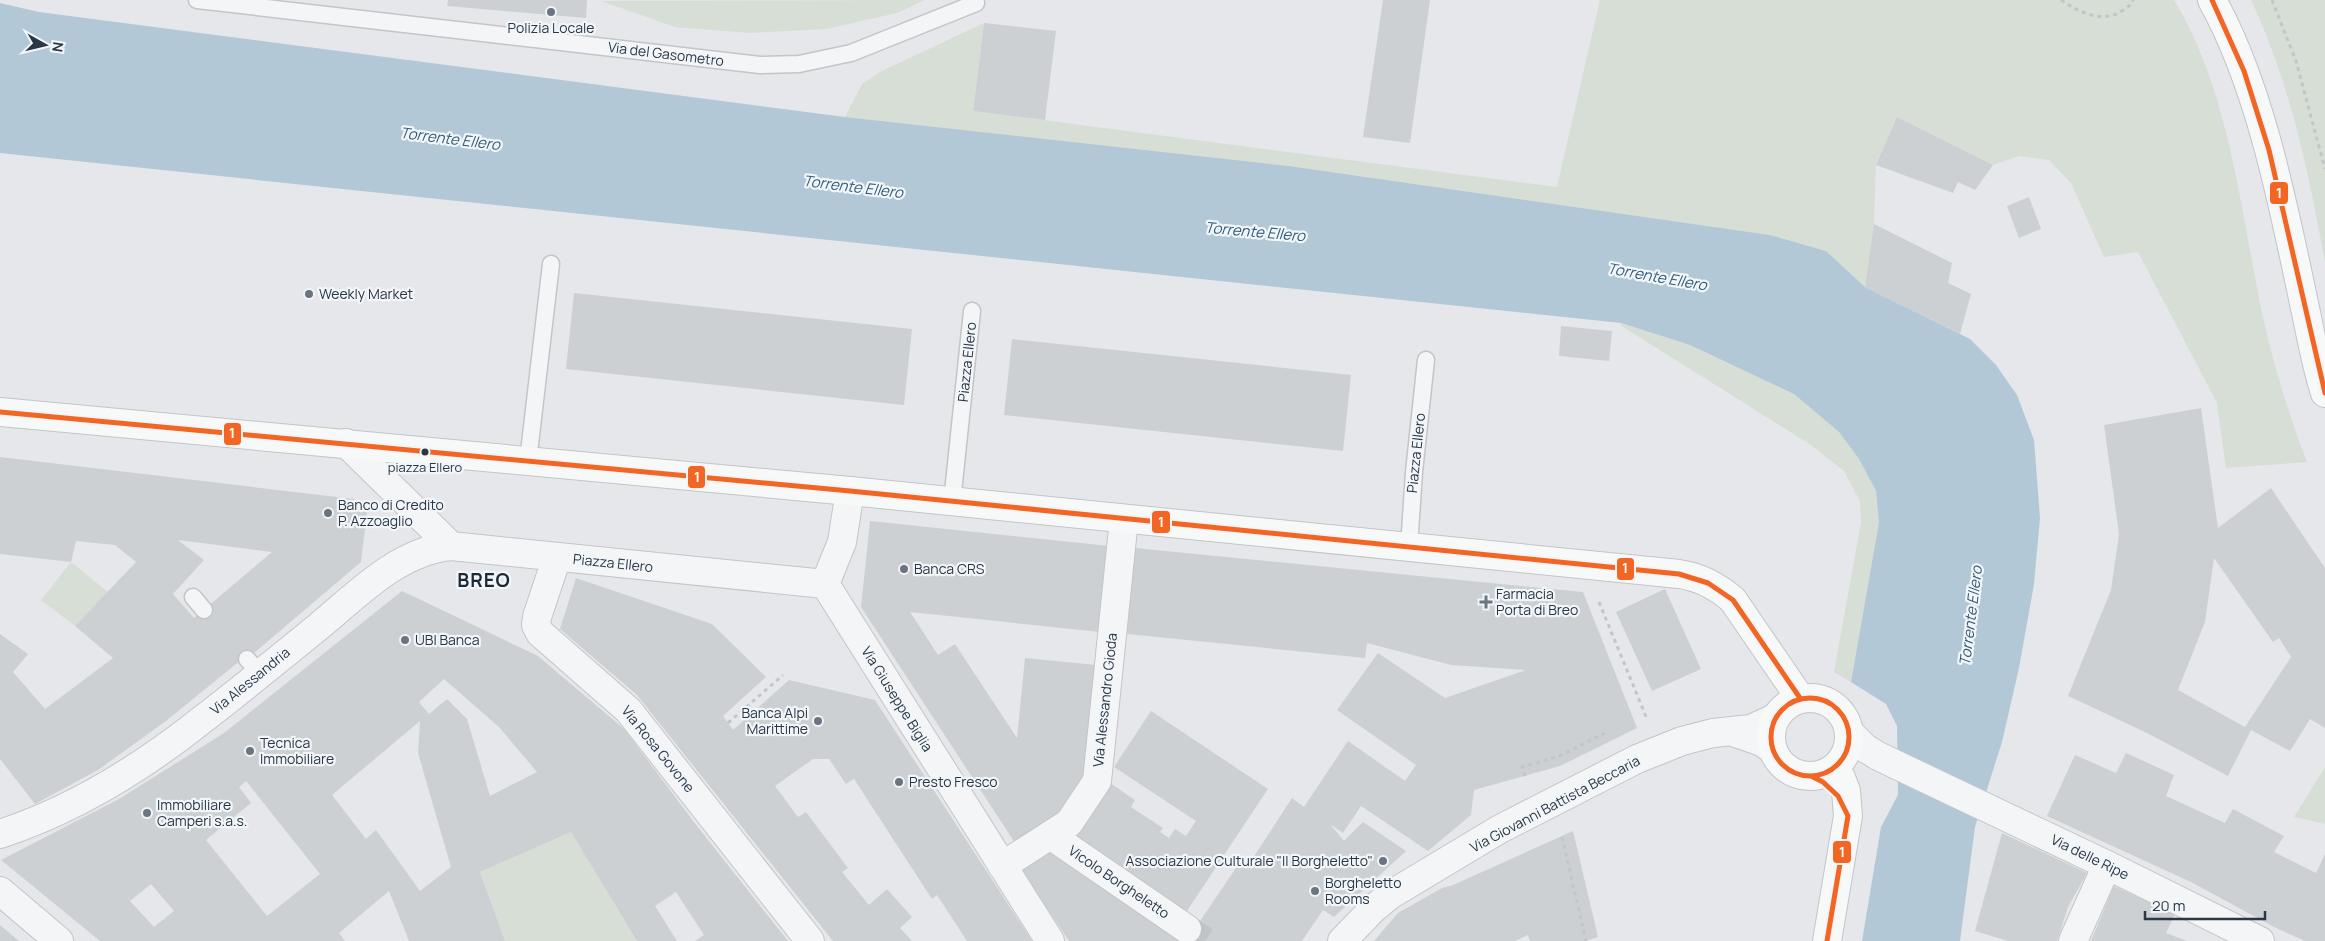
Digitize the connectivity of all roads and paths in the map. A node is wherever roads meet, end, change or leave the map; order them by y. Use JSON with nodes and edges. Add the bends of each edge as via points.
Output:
{"nodes":[{"id":1,"x":197,"y":0,"type":"edge"},
{"id":2,"x":2061,"y":0,"type":"edge"},
{"id":3,"x":2133,"y":0,"type":"edge"},
{"id":4,"x":2212,"y":0,"type":"edge"},
{"id":5,"x":2272,"y":0,"type":"edge"},
{"id":6,"x":976,"y":3,"type":"dead end"},
{"id":7,"x":2325,"y":169,"type":"edge"},
{"id":8,"x":551,"y":264,"type":"dead end"},
{"id":9,"x":972,"y":311,"type":"dead end"},
{"id":10,"x":1426,"y":360,"type":"dead end"},
{"id":11,"x":2325,"y":392,"type":"edge"},
{"id":12,"x":0,"y":412,"type":"edge"},
{"id":13,"x":346,"y":443,"type":"junction"},
{"id":14,"x":528,"y":461,"type":"junction"},
{"id":15,"x":850,"y":491,"type":"junction"},
{"id":16,"x":952,"y":502,"type":"junction"},
{"id":17,"x":1124,"y":519,"type":"junction"},
{"id":18,"x":451,"y":546,"type":"junction"},
{"id":19,"x":1409,"y":547,"type":"junction"},
{"id":20,"x":557,"y":557,"type":"junction"},
{"id":21,"x":824,"y":584,"type":"junction"},
{"id":22,"x":1596,"y":595,"type":"dead end"},
{"id":23,"x":193,"y":597,"type":"dead end"},
{"id":24,"x":204,"y":610,"type":"dead end"},
{"id":25,"x":783,"y":675,"type":"dead end"},
{"id":26,"x":1786,"y":709,"type":"junction"},
{"id":27,"x":728,"y":723,"type":"dead end"},
{"id":28,"x":1650,"y":727,"type":"dead end"},
{"id":29,"x":1612,"y":730,"type":"dead end"},
{"id":30,"x":1734,"y":732,"type":"junction"},
{"id":31,"x":1849,"y":732,"type":"junction"},
{"id":32,"x":1773,"y":750,"type":"junction"},
{"id":33,"x":1878,"y":756,"type":"junction"},
{"id":34,"x":1829,"y":769,"type":"junction"},
{"id":35,"x":1525,"y":776,"type":"dead end"},
{"id":36,"x":0,"y":834,"type":"edge"},
{"id":37,"x":1050,"y":835,"type":"junction"},
{"id":38,"x":1562,"y":836,"type":"dead end"},
{"id":39,"x":2107,"y":864,"type":"junction"},
{"id":40,"x":1002,"y":866,"type":"junction"},
{"id":41,"x":0,"y":891,"type":"edge"},
{"id":42,"x":1187,"y":929,"type":"tunnel mouth"},
{"id":43,"x":60,"y":941,"type":"edge"},
{"id":44,"x":810,"y":941,"type":"edge"},
{"id":45,"x":1050,"y":941,"type":"edge"},
{"id":46,"x":1342,"y":941,"type":"edge"},
{"id":47,"x":1586,"y":941,"type":"edge"},
{"id":48,"x":1827,"y":941,"type":"edge"},
{"id":49,"x":2073,"y":941,"type":"edge"},
{"id":50,"x":2260,"y":941,"type":"edge"}],
"edges":[{"from":1,"to":6,"type":"lane","name":"Via del Gasometro","via":[[760,65],[799,64],[851,53]]},
{"from":2,"to":3,"type":"path","via":[[2077,11],[2100,17],[2115,16]]},
{"from":4,"to":11,"type":"street","via":[[2234,46],[2276,179]]},
{"from":5,"to":7,"type":"path","via":[[2296,61]]},
{"from":8,"to":14,"type":"lane"},
{"from":9,"to":16,"type":"lane","name":"Piazza Ellero"},
{"from":10,"to":19,"type":"lane","name":"Piazza Ellero"},
{"from":12,"to":13,"type":"street"},
{"from":13,"to":14,"type":"street"},
{"from":13,"to":18,"type":"street"},
{"from":14,"to":15,"type":"street"},
{"from":15,"to":16,"type":"street"},
{"from":15,"to":21,"type":"street","via":[[842,542]]},
{"from":16,"to":17,"type":"street"},
{"from":17,"to":19,"type":"street"},
{"from":17,"to":37,"type":"street","name":"Via Alessandro Gioda","via":[[1097,780],[1069,823]]},
{"from":18,"to":20,"type":"street","name":"Piazza Ellero"},
{"from":18,"to":36,"type":"street","name":"Via Alessandria","via":[[422,552],[391,569],[254,666],[179,738],[108,784],[46,817]]},
{"from":19,"to":26,"type":"street","via":[[1679,574],[1701,579],[1733,600],[1782,671]]},
{"from":20,"to":21,"type":"street","name":"Piazza Ellero"},
{"from":20,"to":44,"type":"street","name":"Via Rosa Govone","via":[[537,617],[540,633],[632,715]]},
{"from":21,"to":40,"type":"street","name":"Via Giuseppe Biglia"},
{"from":22,"to":28,"type":"path"},
{"from":23,"to":24,"type":"lane"},
{"from":25,"to":27,"type":"path"},
{"from":26,"to":30,"type":"street","name":"Via Giovanni Battista Beccaria","via":[[1751,729]]},
{"from":26,"to":31,"type":"street","via":[[1817,698],[1832,704],[1843,716]]},
{"from":26,"to":32,"type":"street","via":[[1771,728]]},
{"from":29,"to":35,"type":"path","via":[[1557,757],[1522,767]]},
{"from":30,"to":32,"type":"street","name":"Via Giovanni Battista Beccaria","via":[[1762,742]]},
{"from":30,"to":46,"type":"street","name":"Via Giovanni Battista Beccaria","via":[[1713,733],[1670,745],[1506,826],[1390,895]]},
{"from":31,"to":33,"type":"street","name":"Via delle Ripe"},
{"from":31,"to":34,"type":"street","via":[[1848,748]]},
{"from":32,"to":34,"type":"street","via":[[1782,766],[1794,773]]},
{"from":33,"to":34,"type":"street","via":[[1863,756]]},
{"from":33,"to":39,"type":"street","name":"Via delle Ripe"},
{"from":34,"to":48,"type":"street","via":[[1823,782],[1838,796],[1848,816]]},
{"from":37,"to":40,"type":"street","name":"Via Alessandro Gioda"},
{"from":37,"to":42,"type":"street","name":"Vicolo Borgheletto"},
{"from":38,"to":47,"type":"path"},
{"from":39,"to":49,"type":"street"},
{"from":39,"to":50,"type":"street","name":"Via delle Ripe"},
{"from":40,"to":45,"type":"street","name":"Via Giuseppe Biglia"},
{"from":41,"to":43,"type":"street"}]}
